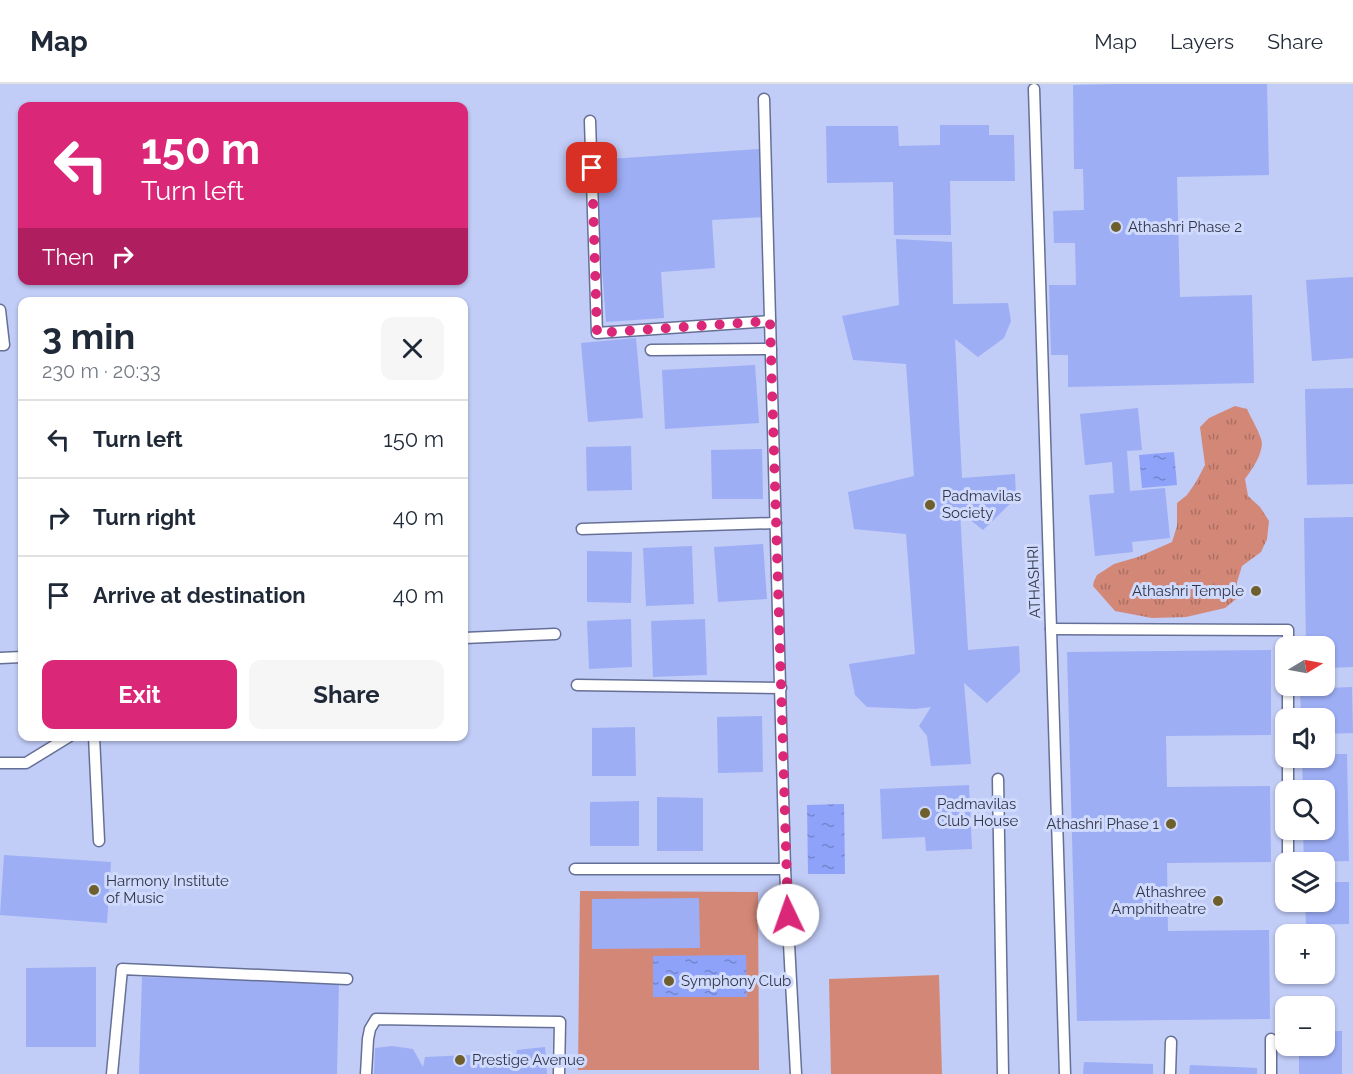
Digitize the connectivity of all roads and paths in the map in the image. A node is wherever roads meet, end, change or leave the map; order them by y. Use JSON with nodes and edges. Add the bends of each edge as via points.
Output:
{"nodes":[{"id":1,"x":1034,"y":89,"type":"dead end"},
{"id":2,"x":764,"y":99,"type":"dead end"},
{"id":3,"x":590,"y":121,"type":"dead end"},
{"id":4,"x":0,"y":310,"type":"edge"},
{"id":5,"x":770,"y":321,"type":"junction"},
{"id":6,"x":0,"y":345,"type":"edge"},
{"id":7,"x":771,"y":349,"type":"junction"},
{"id":8,"x":651,"y":350,"type":"dead end"},
{"id":9,"x":776,"y":523,"type":"junction"},
{"id":10,"x":582,"y":529,"type":"dead end"},
{"id":11,"x":1051,"y":629,"type":"junction"},
{"id":12,"x":555,"y":634,"type":"dead end"},
{"id":13,"x":1288,"y":636,"type":"edge"},
{"id":14,"x":468,"y":638,"type":"edge"},
{"id":15,"x":18,"y":657,"type":"edge"},
{"id":16,"x":0,"y":658,"type":"edge"},
{"id":17,"x":578,"y":685,"type":"dead end"},
{"id":18,"x":780,"y":688,"type":"junction"},
{"id":19,"x":62,"y":741,"type":"edge"},
{"id":20,"x":94,"y":741,"type":"edge"},
{"id":21,"x":0,"y":763,"type":"edge"},
{"id":22,"x":998,"y":779,"type":"dead end"},
{"id":23,"x":99,"y":841,"type":"dead end"},
{"id":24,"x":575,"y":869,"type":"dead end"},
{"id":25,"x":785,"y":869,"type":"junction"},
{"id":26,"x":347,"y":979,"type":"dead end"},
{"id":27,"x":1271,"y":1039,"type":"dead end"},
{"id":28,"x":1171,"y":1042,"type":"dead end"},
{"id":29,"x":112,"y":1074,"type":"edge"},
{"id":30,"x":366,"y":1074,"type":"edge"},
{"id":31,"x":559,"y":1074,"type":"edge"},
{"id":32,"x":796,"y":1074,"type":"edge"},
{"id":33,"x":1003,"y":1074,"type":"edge"},
{"id":34,"x":1065,"y":1074,"type":"edge"},
{"id":35,"x":1170,"y":1074,"type":"edge"},
{"id":36,"x":1271,"y":1074,"type":"edge"}],
"edges":[{"from":1,"to":11,"type":"lane","name":"ATHASHRI"},
{"from":2,"to":5,"type":"lane"},
{"from":3,"to":5,"type":"lane","via":[[597,333]]},
{"from":4,"to":6,"type":"lane","via":[[4,345]]},
{"from":5,"to":7,"type":"lane"},
{"from":7,"to":8,"type":"lane"},
{"from":7,"to":9,"type":"lane"},
{"from":9,"to":10,"type":"lane"},
{"from":9,"to":18,"type":"lane"},
{"from":11,"to":13,"type":"lane","via":[[1288,630]]},
{"from":11,"to":34,"type":"lane","name":"ATHASHRI"},
{"from":12,"to":14,"type":"lane"},
{"from":15,"to":16,"type":"lane"},
{"from":17,"to":18,"type":"lane"},
{"from":18,"to":25,"type":"lane"},
{"from":19,"to":21,"type":"lane","via":[[26,763]]},
{"from":20,"to":23,"type":"lane"},
{"from":22,"to":33,"type":"lane"},
{"from":24,"to":25,"type":"lane"},
{"from":25,"to":32,"type":"lane"},
{"from":26,"to":29,"type":"lane","via":[[122,969]]},
{"from":27,"to":36,"type":"lane"},
{"from":28,"to":35,"type":"lane"},
{"from":30,"to":31,"type":"lane","via":[[368,1039],[376,1019],[560,1022]]}]}
